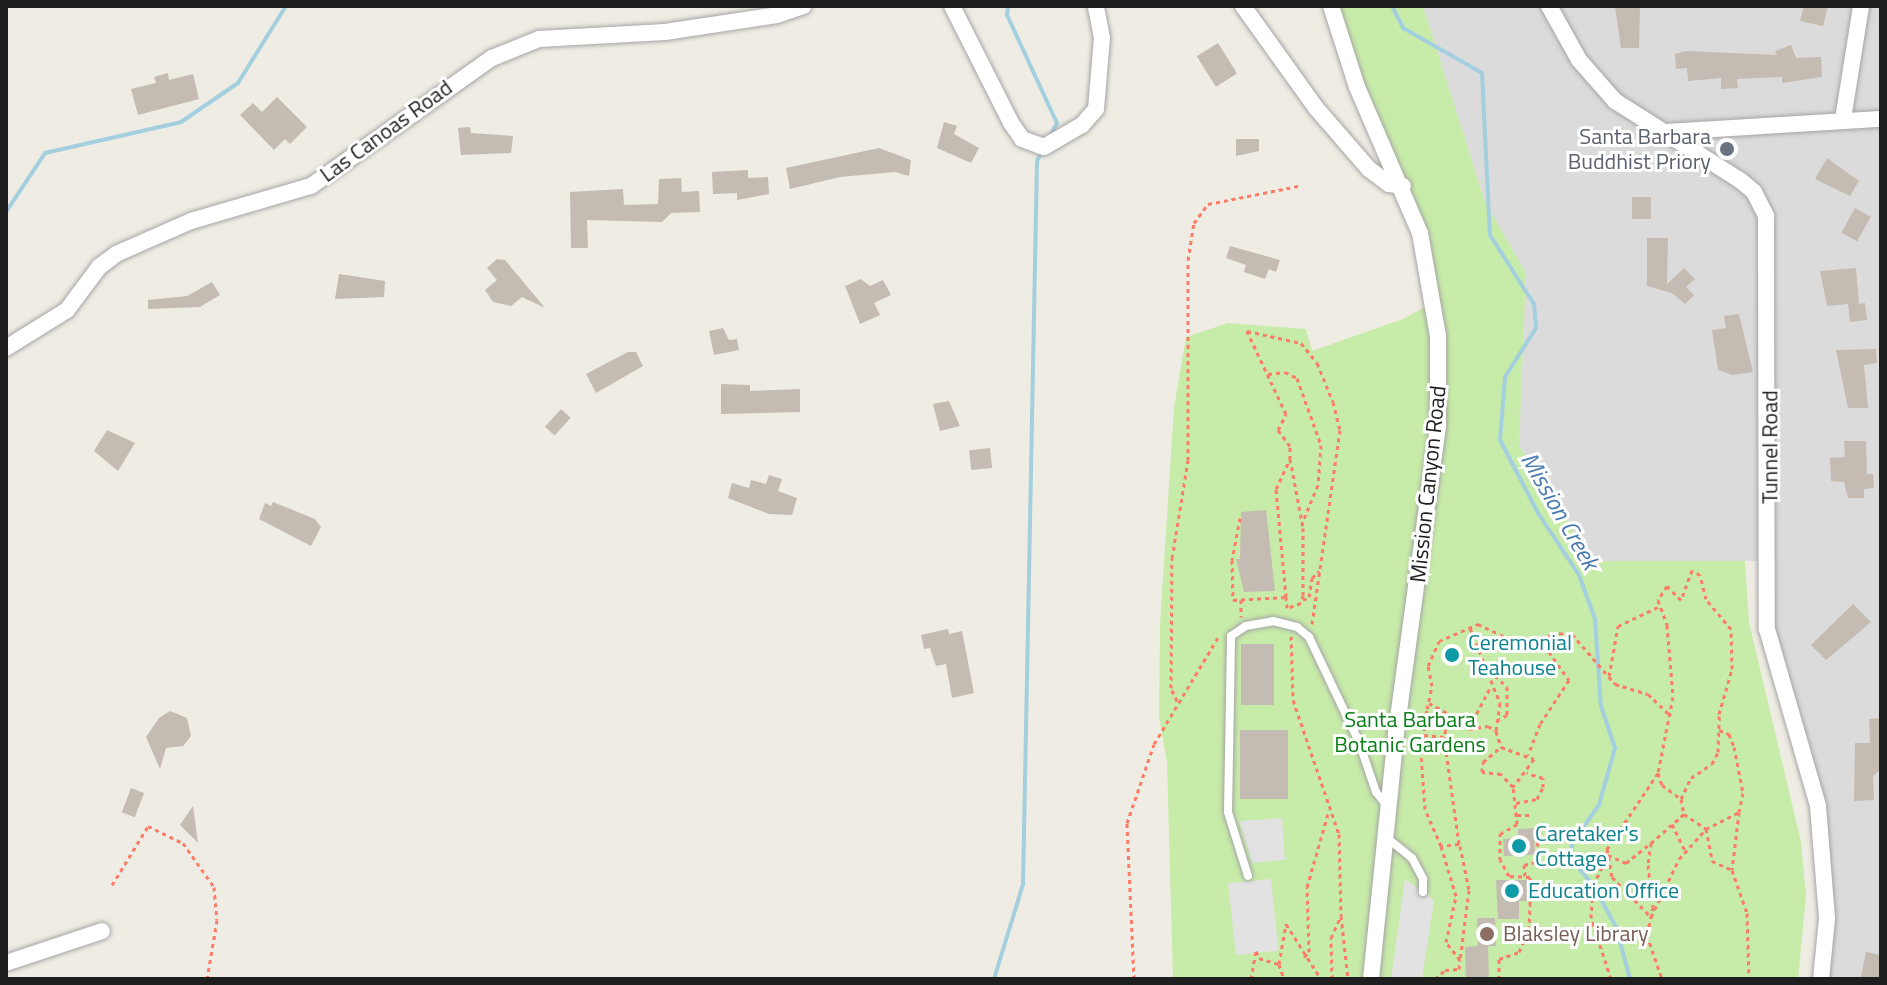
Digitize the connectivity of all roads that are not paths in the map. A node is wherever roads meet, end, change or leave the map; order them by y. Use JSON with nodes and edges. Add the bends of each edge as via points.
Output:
{"nodes":[{"id":1,"x":803,"y":6,"type":"edge"},
{"id":2,"x":952,"y":6,"type":"edge"},
{"id":3,"x":1096,"y":6,"type":"edge"},
{"id":4,"x":1243,"y":6,"type":"edge"},
{"id":5,"x":1331,"y":6,"type":"edge"},
{"id":6,"x":1549,"y":6,"type":"edge"},
{"id":7,"x":1861,"y":6,"type":"edge"},
{"id":8,"x":1843,"y":119,"type":"junction"},
{"id":9,"x":1881,"y":119,"type":"edge"},
{"id":10,"x":1666,"y":132,"type":"junction"},
{"id":11,"x":1403,"y":186,"type":"junction"},
{"id":12,"x":6,"y":348,"type":"edge"},
{"id":13,"x":1389,"y":807,"type":"junction"},
{"id":14,"x":1386,"y":837,"type":"junction"},
{"id":15,"x":1248,"y":876,"type":"dead end"},
{"id":16,"x":1423,"y":892,"type":"dead end"},
{"id":17,"x":102,"y":931,"type":"dead end"},
{"id":18,"x":6,"y":963,"type":"edge"},
{"id":19,"x":1371,"y":979,"type":"edge"},
{"id":20,"x":1821,"y":979,"type":"edge"}],
"edges":[{"from":1,"to":12,"type":"street","name":"Las Canoas Road","via":[[777,15],[665,32],[539,39],[492,58],[311,186],[191,221],[116,254],[99,267],[67,310]]},
{"from":2,"to":3,"type":"street","via":[[1011,123],[1032,147],[1044,147],[1066,137],[1096,109],[1102,38]]},
{"from":4,"to":11,"type":"street","via":[[1316,108],[1369,169],[1389,184]]},
{"from":5,"to":11,"type":"street","name":"Mission Canyon Road","via":[[1357,87]]},
{"from":6,"to":10,"type":"street","name":"Tunnel Road","via":[[1598,85],[1632,115]]},
{"from":7,"to":8,"type":"street"},
{"from":8,"to":9,"type":"street"},
{"from":8,"to":10,"type":"street"},
{"from":10,"to":20,"type":"street","name":"Tunnel Road","via":[[1741,181],[1754,192],[1766,216],[1767,629],[1818,806],[1827,919]]},
{"from":11,"to":13,"type":"street","name":"Mission Canyon Road","via":[[1432,279],[1440,377]]},
{"from":13,"to":14,"type":"street","name":"Mission Canyon Road"},
{"from":13,"to":15,"type":"lane","via":[[1376,792],[1359,742],[1307,635],[1273,621],[1242,628],[1231,636],[1228,812]]},
{"from":14,"to":16,"type":"lane","via":[[1412,858],[1423,879]]},
{"from":14,"to":19,"type":"street","name":"Mission Canyon Road"},
{"from":17,"to":18,"type":"street"}]}
